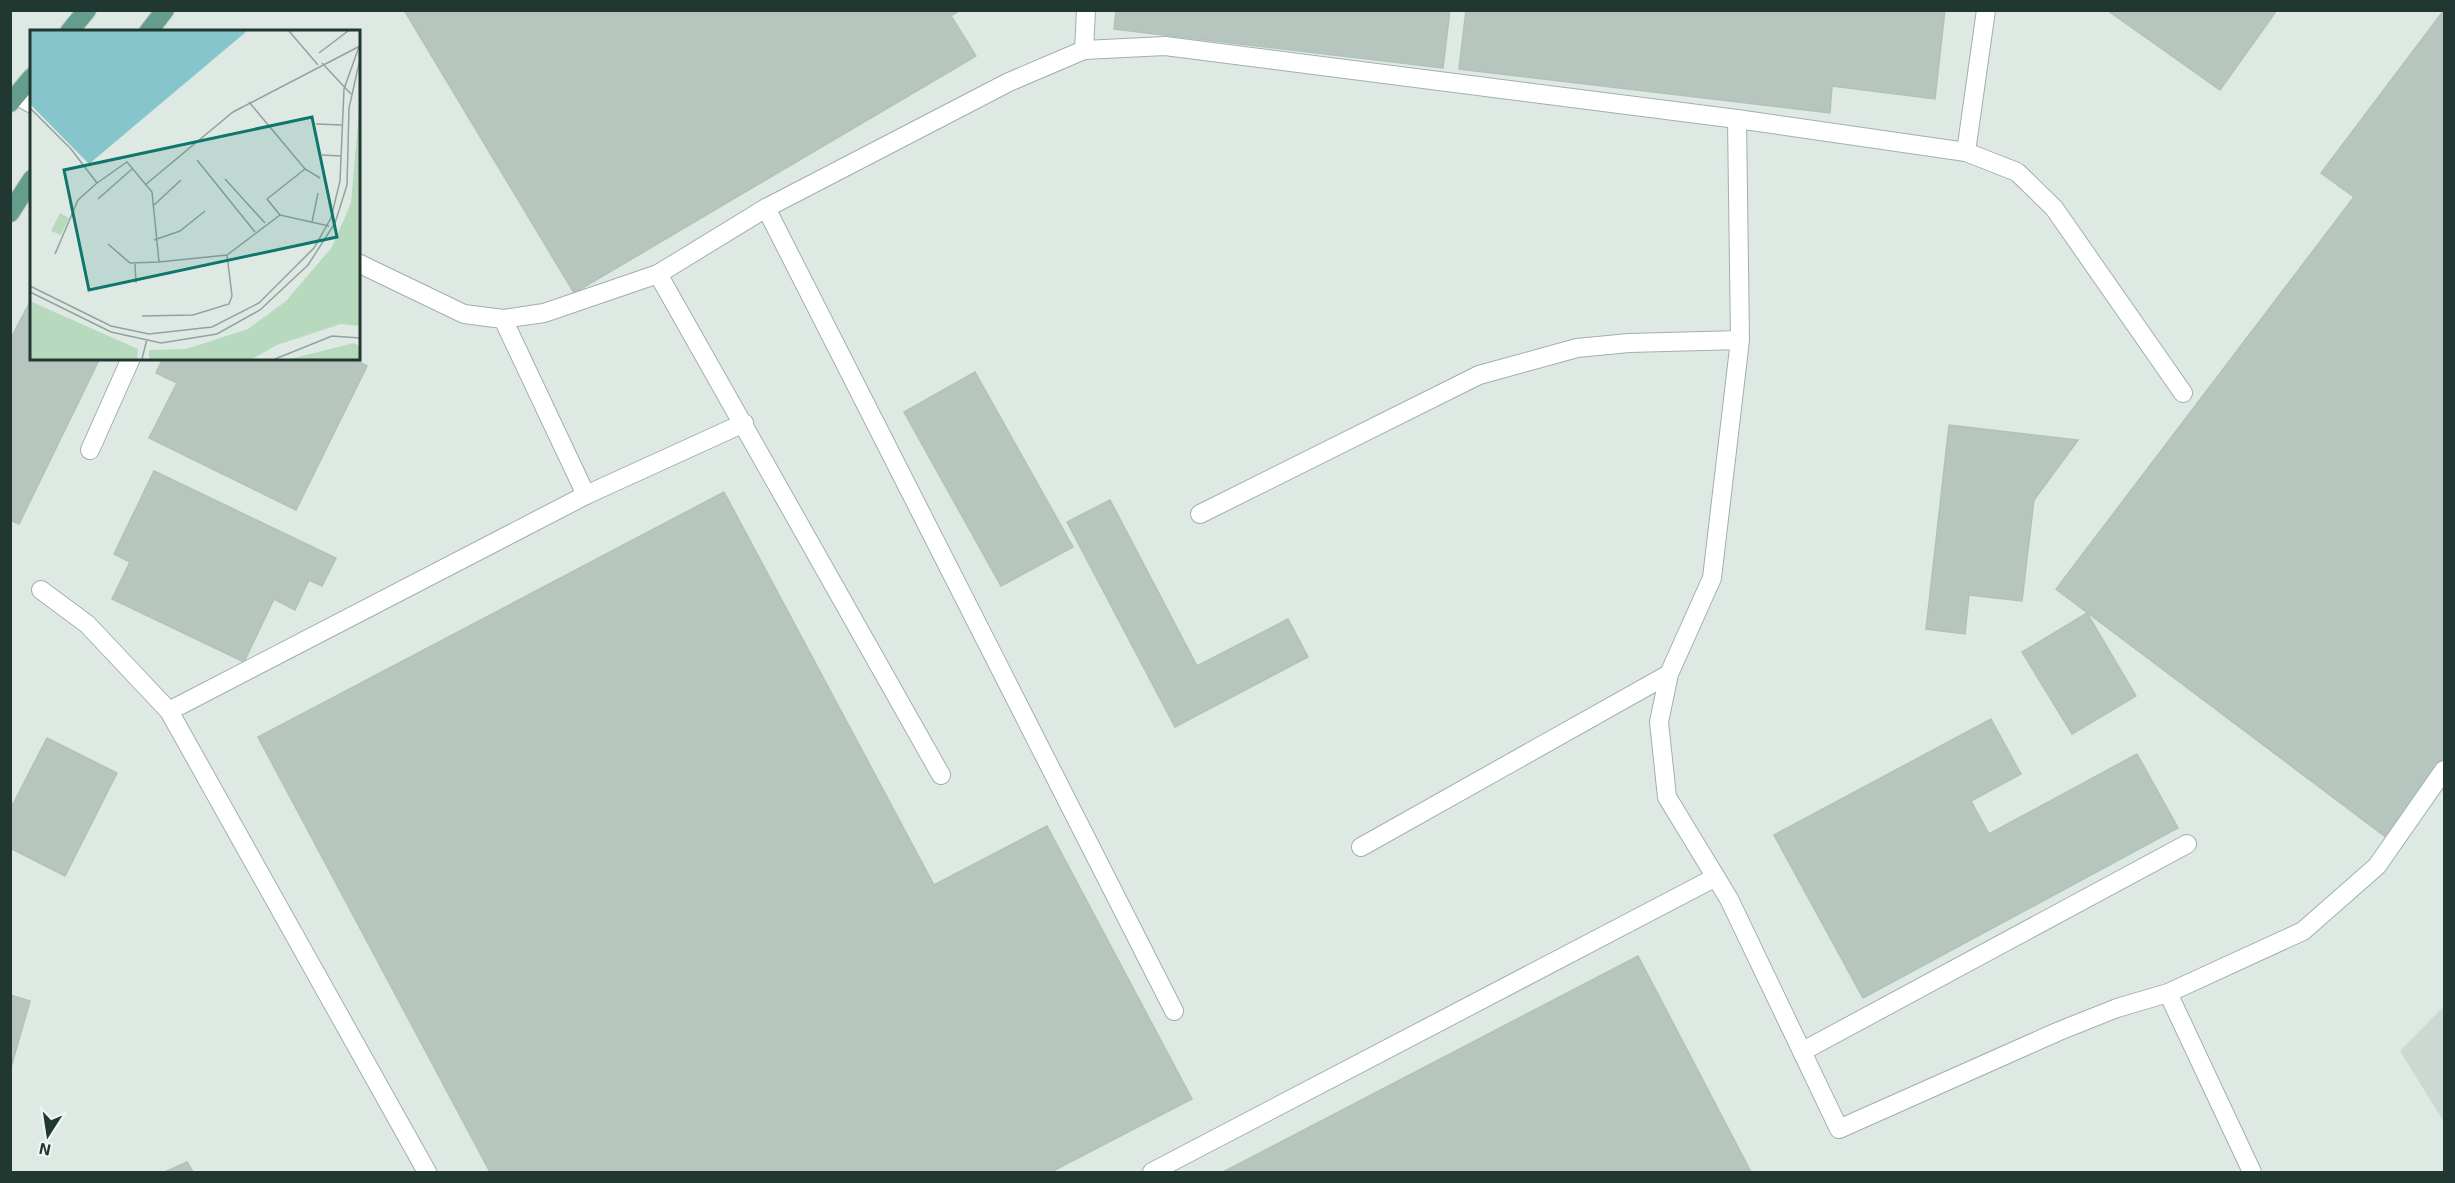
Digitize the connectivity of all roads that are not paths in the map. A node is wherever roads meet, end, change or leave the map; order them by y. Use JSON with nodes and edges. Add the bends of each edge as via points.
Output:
{"nodes":[{"id":1,"x":87,"y":10,"type":"edge"},
{"id":2,"x":165,"y":10,"type":"edge"},
{"id":3,"x":1086,"y":10,"type":"edge"},
{"id":4,"x":1986,"y":10,"type":"edge"},
{"id":5,"x":71,"y":30,"type":"edge"},
{"id":6,"x":150,"y":30,"type":"edge"},
{"id":7,"x":1084,"y":50,"type":"junction"},
{"id":8,"x":30,"y":81,"type":"edge"},
{"id":9,"x":19,"y":101,"type":"edge"},
{"id":10,"x":1737,"y":119,"type":"junction"},
{"id":11,"x":1966,"y":152,"type":"junction"},
{"id":12,"x":30,"y":182,"type":"edge"},
{"id":13,"x":766,"y":208,"type":"junction"},
{"id":14,"x":10,"y":213,"type":"edge"},
{"id":15,"x":360,"y":264,"type":"edge"},
{"id":16,"x":658,"y":274,"type":"junction"},
{"id":17,"x":503,"y":319,"type":"junction"},
{"id":18,"x":1740,"y":340,"type":"junction"},
{"id":19,"x":130,"y":360,"type":"edge"},
{"id":20,"x":2183,"y":393,"type":"dead end"},
{"id":21,"x":744,"y":423,"type":"junction"},
{"id":22,"x":90,"y":450,"type":"dead end"},
{"id":23,"x":586,"y":495,"type":"junction"},
{"id":24,"x":1200,"y":514,"type":"dead end"},
{"id":25,"x":41,"y":590,"type":"dead end"},
{"id":26,"x":1670,"y":674,"type":"junction"},
{"id":27,"x":169,"y":711,"type":"junction"},
{"id":28,"x":2445,"y":770,"type":"edge"},
{"id":29,"x":941,"y":775,"type":"dead end"},
{"id":30,"x":2187,"y":844,"type":"dead end"},
{"id":31,"x":1361,"y":847,"type":"dead end"},
{"id":32,"x":1716,"y":877,"type":"junction"},
{"id":33,"x":2168,"y":993,"type":"junction"},
{"id":34,"x":1174,"y":1011,"type":"dead end"},
{"id":35,"x":1803,"y":1051,"type":"junction"},
{"id":36,"x":427,"y":1173,"type":"edge"},
{"id":37,"x":1152,"y":1173,"type":"edge"},
{"id":38,"x":2252,"y":1173,"type":"edge"}],
"edges":[{"from":1,"to":5,"type":"main road"},
{"from":2,"to":6,"type":"main road"},
{"from":3,"to":7,"type":"street"},
{"from":4,"to":11,"type":"street"},
{"from":7,"to":10,"type":"street","via":[[1165,46]]},
{"from":7,"to":13,"type":"street","via":[[1009,82]]},
{"from":8,"to":9,"type":"main road"},
{"from":10,"to":11,"type":"street"},
{"from":10,"to":18,"type":"street"},
{"from":11,"to":20,"type":"street","via":[[2017,172],[2054,208]]},
{"from":12,"to":14,"type":"main road"},
{"from":13,"to":16,"type":"street"},
{"from":13,"to":34,"type":"street"},
{"from":15,"to":17,"type":"street","via":[[464,314]]},
{"from":16,"to":17,"type":"street","via":[[544,313]]},
{"from":16,"to":21,"type":"street"},
{"from":17,"to":23,"type":"street"},
{"from":18,"to":24,"type":"street","via":[[1577,348],[1489,372]]},
{"from":18,"to":26,"type":"street","via":[[1712,578]]},
{"from":19,"to":22,"type":"street"},
{"from":21,"to":23,"type":"street"},
{"from":21,"to":29,"type":"street"},
{"from":23,"to":27,"type":"street"},
{"from":25,"to":27,"type":"street","via":[[87,624]]},
{"from":26,"to":31,"type":"street"},
{"from":26,"to":32,"type":"street","via":[[1659,722],[1667,797]]},
{"from":27,"to":36,"type":"street"},
{"from":28,"to":33,"type":"street","via":[[2377,866],[2303,931]]},
{"from":30,"to":35,"type":"street"},
{"from":32,"to":35,"type":"street"},
{"from":32,"to":37,"type":"street"},
{"from":33,"to":35,"type":"street","via":[[2067,1028],[1839,1129]]},
{"from":33,"to":38,"type":"street"}]}
